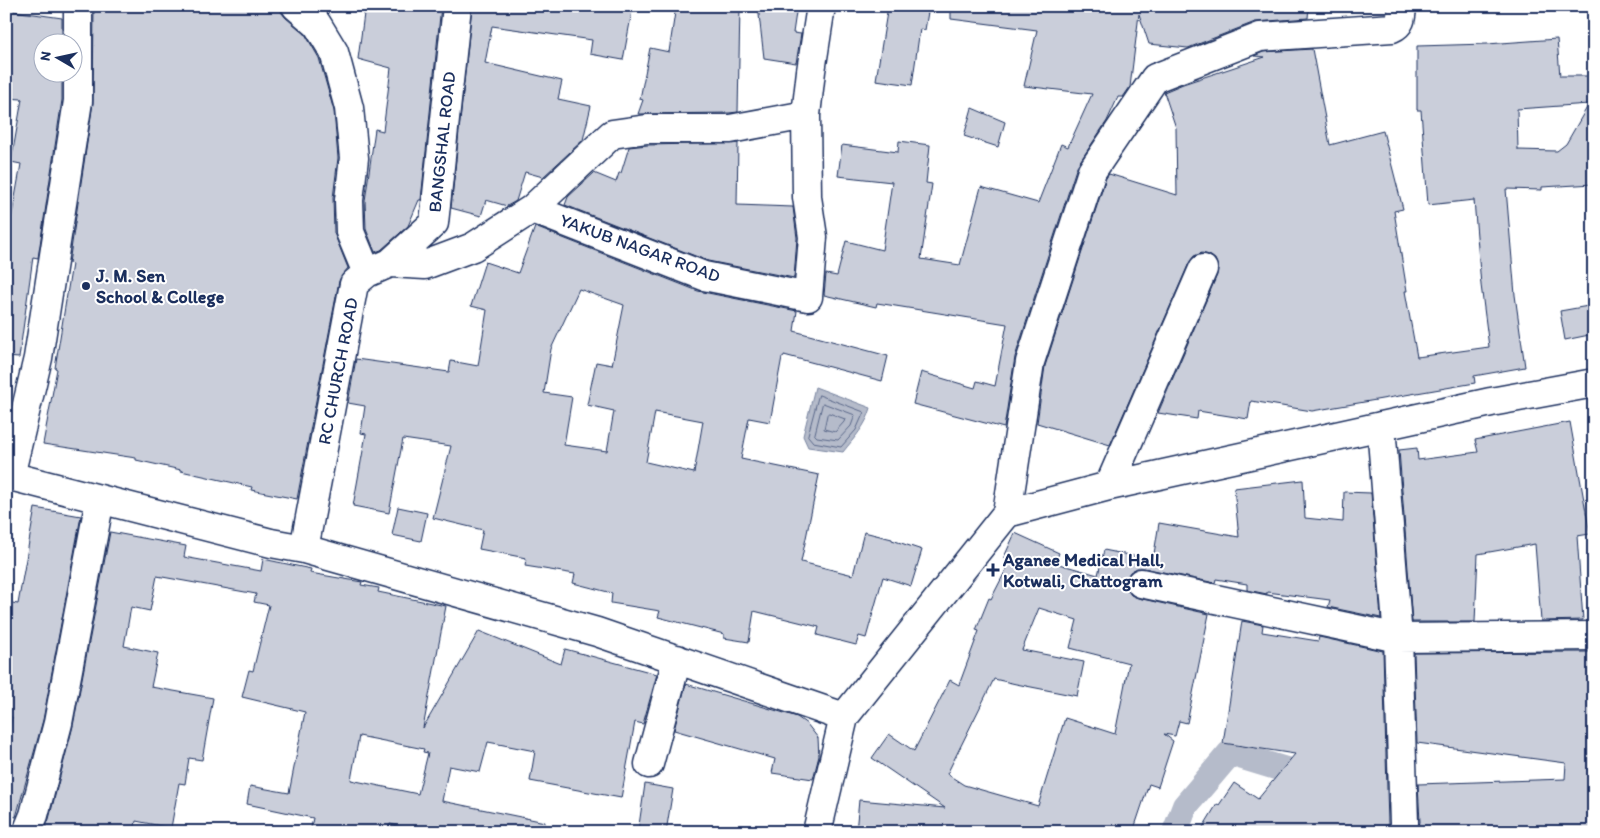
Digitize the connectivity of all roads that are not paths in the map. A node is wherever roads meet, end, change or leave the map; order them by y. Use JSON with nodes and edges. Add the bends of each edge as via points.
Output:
{"nodes":[{"id":1,"x":78,"y":6,"type":"edge"},
{"id":2,"x":296,"y":6,"type":"edge"},
{"id":3,"x":457,"y":6,"type":"edge"},
{"id":4,"x":822,"y":6,"type":"edge"},
{"id":5,"x":1402,"y":6,"type":"edge"},
{"id":6,"x":806,"y":115,"type":"junction"},
{"id":7,"x":532,"y":208,"type":"junction"},
{"id":8,"x":378,"y":268,"type":"junction"},
{"id":9,"x":1203,"y":268,"type":"dead end"},
{"id":10,"x":1594,"y":383,"type":"edge"},
{"id":11,"x":1381,"y":426,"type":"junction"},
{"id":12,"x":8,"y":475,"type":"edge"},
{"id":13,"x":1109,"y":486,"type":"junction"},
{"id":14,"x":100,"y":499,"type":"junction"},
{"id":15,"x":1007,"y":514,"type":"junction"},
{"id":16,"x":304,"y":550,"type":"junction"},
{"id":17,"x":1141,"y":583,"type":"dead end"},
{"id":18,"x":1594,"y":636,"type":"edge"},
{"id":19,"x":1398,"y":638,"type":"junction"},
{"id":20,"x":677,"y":659,"type":"junction"},
{"id":21,"x":844,"y":717,"type":"junction"},
{"id":22,"x":649,"y":764,"type":"dead end"},
{"id":23,"x":1404,"y":823,"type":"dead end"},
{"id":24,"x":819,"y":829,"type":"edge"},
{"id":25,"x":27,"y":832,"type":"edge"}],
"edges":[{"from":1,"to":12,"type":"street","via":[[78,101],[38,358]]},
{"from":2,"to":8,"type":"street","via":[[317,24],[334,52],[349,108],[354,158],[349,200],[350,232]]},
{"from":3,"to":8,"type":"street","name":"BANGSHAL ROAD","via":[[434,223]]},
{"from":4,"to":6,"type":"street"},
{"from":5,"to":15,"type":"street","via":[[1400,21],[1392,28],[1260,37],[1155,78],[1092,171],[1030,362]]},
{"from":6,"to":7,"type":"street","name":"YAKUB NAGAR ROAD","via":[[730,129],[647,129],[612,134]]},
{"from":6,"to":7,"type":"street","name":"YAKUB NAGAR ROAD","via":[[807,197],[813,237],[808,298],[704,276]]},
{"from":7,"to":8,"type":"street","name":"YAKUB NAGAR ROAD","via":[[472,247],[425,265]]},
{"from":8,"to":16,"type":"street","name":"RC CHURCH ROAD","via":[[354,284]]},
{"from":9,"to":13,"type":"street"},
{"from":10,"to":11,"type":"street"},
{"from":11,"to":13,"type":"street"},
{"from":11,"to":19,"type":"street"},
{"from":12,"to":14,"type":"street"},
{"from":13,"to":15,"type":"street"},
{"from":14,"to":16,"type":"street"},
{"from":14,"to":25,"type":"street","via":[[58,722]]},
{"from":15,"to":21,"type":"street"},
{"from":16,"to":20,"type":"street","via":[[598,632]]},
{"from":17,"to":19,"type":"street"},
{"from":18,"to":19,"type":"street"},
{"from":19,"to":23,"type":"street"},
{"from":20,"to":21,"type":"street"},
{"from":20,"to":22,"type":"street"},
{"from":21,"to":24,"type":"street"}]}
